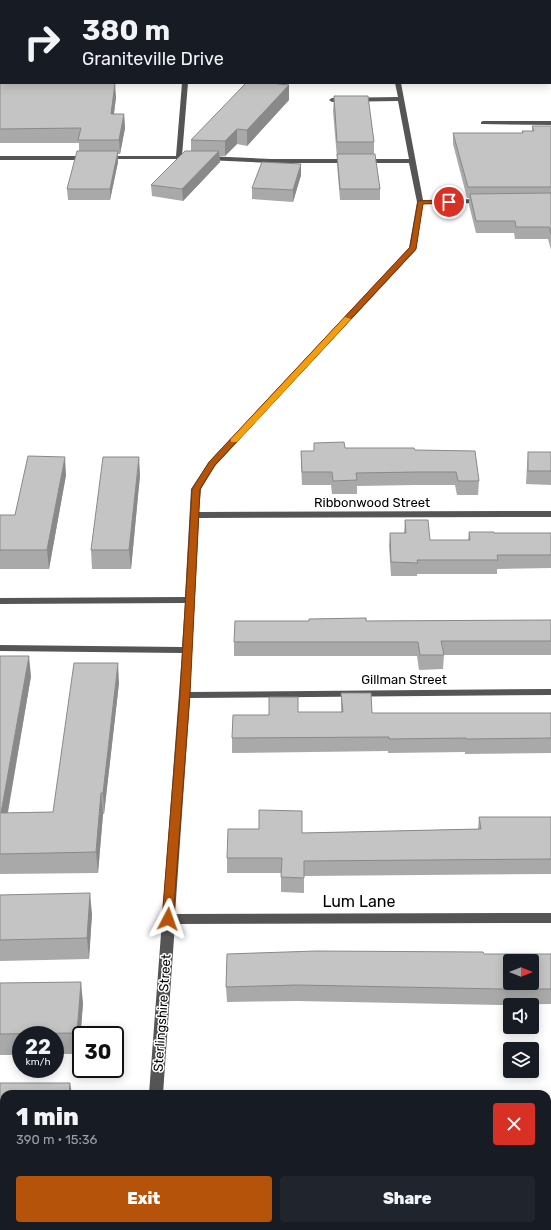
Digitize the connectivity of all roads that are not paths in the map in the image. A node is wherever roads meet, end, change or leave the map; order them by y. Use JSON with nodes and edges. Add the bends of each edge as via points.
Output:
{"nodes":[{"id":1,"x":185,"y":84,"type":"edge"},
{"id":2,"x":398,"y":84,"type":"edge"},
{"id":3,"x":401,"y":99,"type":"junction"},
{"id":4,"x":332,"y":100,"type":"dead end"},
{"id":5,"x":483,"y":123,"type":"dead end"},
{"id":6,"x":551,"y":123,"type":"edge"},
{"id":7,"x":0,"y":158,"type":"edge"},
{"id":8,"x":179,"y":158,"type":"junction"},
{"id":9,"x":414,"y":161,"type":"junction"},
{"id":10,"x":489,"y":201,"type":"edge"},
{"id":11,"x":420,"y":202,"type":"junction"},
{"id":12,"x":551,"y":514,"type":"edge"},
{"id":13,"x":194,"y":515,"type":"junction"},
{"id":14,"x":189,"y":600,"type":"junction"},
{"id":15,"x":0,"y":601,"type":"edge"},
{"id":16,"x":0,"y":648,"type":"edge"},
{"id":17,"x":187,"y":650,"type":"junction"},
{"id":18,"x":551,"y":692,"type":"edge"},
{"id":19,"x":185,"y":694,"type":"junction"},
{"id":20,"x":551,"y":918,"type":"edge"},
{"id":21,"x":168,"y":919,"type":"junction"},
{"id":22,"x":156,"y":1090,"type":"edge"}],
"edges":[{"from":1,"to":8,"type":"street"},
{"from":2,"to":3,"type":"street","name":"Sterlingshire Street"},
{"from":3,"to":4,"type":"street"},
{"from":3,"to":9,"type":"street","name":"Sterlingshire Street"},
{"from":5,"to":6,"type":"street"},
{"from":7,"to":8,"type":"street"},
{"from":8,"to":9,"type":"street"},
{"from":9,"to":11,"type":"street","name":"Sterlingshire Street"},
{"from":10,"to":11,"type":"street"},
{"from":11,"to":13,"type":"street","name":"Sterlingshire Street","via":[[413,248],[212,464],[196,489]]},
{"from":12,"to":13,"type":"street","name":"Ribbonwood Street"},
{"from":13,"to":14,"type":"street","name":"Sterlingshire Street"},
{"from":14,"to":15,"type":"street"},
{"from":14,"to":17,"type":"street","name":"Sterlingshire Street"},
{"from":16,"to":17,"type":"street"},
{"from":17,"to":19,"type":"street","name":"Sterlingshire Street"},
{"from":18,"to":19,"type":"street","name":"Gillman Street"},
{"from":19,"to":21,"type":"street","name":"Sterlingshire Street"},
{"from":20,"to":21,"type":"street","name":"Lum Lane"},
{"from":21,"to":22,"type":"street","name":"Sterlingshire Street"}]}
